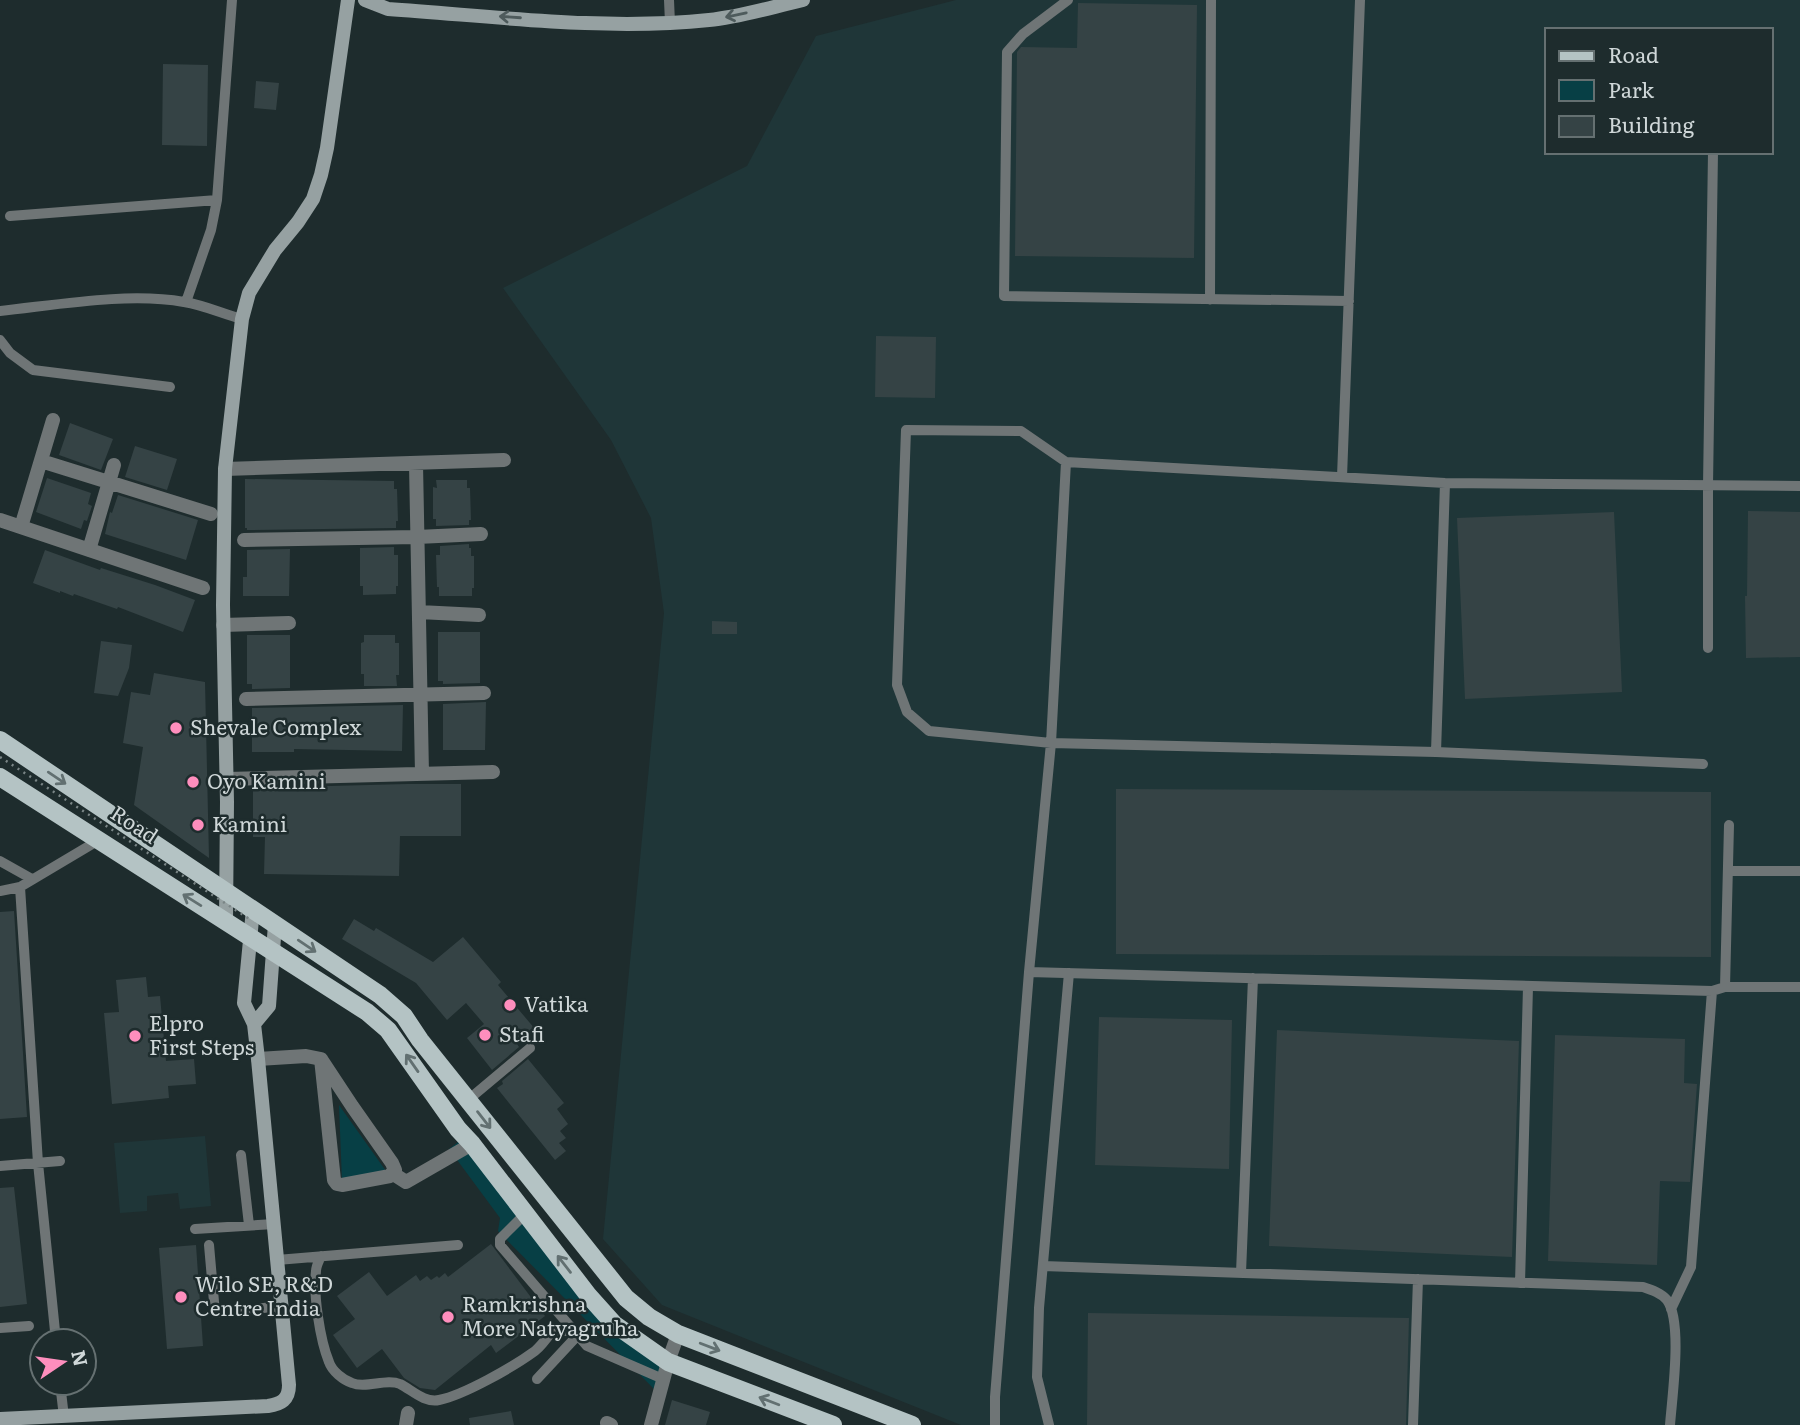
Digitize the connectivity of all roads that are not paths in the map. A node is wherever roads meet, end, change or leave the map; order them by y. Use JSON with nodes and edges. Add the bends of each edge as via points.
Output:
{"nodes":[{"id":1,"x":232,"y":0,"type":"edge"},
{"id":2,"x":348,"y":0,"type":"edge"},
{"id":3,"x":365,"y":0,"type":"edge"},
{"id":4,"x":668,"y":0,"type":"edge"},
{"id":5,"x":803,"y":0,"type":"edge"},
{"id":6,"x":1068,"y":0,"type":"edge"},
{"id":7,"x":1211,"y":0,"type":"edge"},
{"id":8,"x":1360,"y":0,"type":"edge"},
{"id":9,"x":670,"y":23,"type":"junction"},
{"id":10,"x":1713,"y":154,"type":"edge"},
{"id":11,"x":217,"y":200,"type":"junction"},
{"id":12,"x":10,"y":216,"type":"dead end"},
{"id":13,"x":1210,"y":300,"type":"junction"},
{"id":14,"x":1349,"y":300,"type":"junction"},
{"id":15,"x":186,"y":302,"type":"junction"},
{"id":16,"x":0,"y":311,"type":"edge"},
{"id":17,"x":242,"y":319,"type":"junction"},
{"id":18,"x":0,"y":340,"type":"edge"},
{"id":19,"x":170,"y":387,"type":"dead end"},
{"id":20,"x":53,"y":420,"type":"dead end"},
{"id":21,"x":504,"y":460,"type":"dead end"},
{"id":22,"x":41,"y":461,"type":"junction"},
{"id":23,"x":1066,"y":462,"type":"junction"},
{"id":24,"x":416,"y":464,"type":"junction"},
{"id":25,"x":114,"y":465,"type":"dead end"},
{"id":26,"x":225,"y":469,"type":"junction"},
{"id":27,"x":1342,"y":477,"type":"junction"},
{"id":28,"x":1445,"y":482,"type":"junction"},
{"id":29,"x":108,"y":483,"type":"junction"},
{"id":30,"x":1709,"y":486,"type":"junction"},
{"id":31,"x":1800,"y":486,"type":"edge"},
{"id":32,"x":211,"y":514,"type":"dead end"},
{"id":33,"x":0,"y":520,"type":"edge"},
{"id":34,"x":21,"y":527,"type":"junction"},
{"id":35,"x":481,"y":534,"type":"dead end"},
{"id":36,"x":417,"y":537,"type":"junction"},
{"id":37,"x":244,"y":540,"type":"dead end"},
{"id":38,"x":89,"y":550,"type":"junction"},
{"id":39,"x":203,"y":588,"type":"dead end"},
{"id":40,"x":419,"y":612,"type":"junction"},
{"id":41,"x":479,"y":615,"type":"dead end"},
{"id":42,"x":289,"y":623,"type":"dead end"},
{"id":43,"x":223,"y":625,"type":"junction"},
{"id":44,"x":1708,"y":648,"type":"dead end"},
{"id":45,"x":484,"y":693,"type":"dead end"},
{"id":46,"x":421,"y":696,"type":"junction"},
{"id":47,"x":246,"y":699,"type":"dead end"},
{"id":48,"x":0,"y":740,"type":"edge"},
{"id":49,"x":1051,"y":743,"type":"junction"},
{"id":50,"x":1436,"y":752,"type":"junction"},
{"id":51,"x":1703,"y":764,"type":"dead end"},
{"id":52,"x":493,"y":772,"type":"dead end"},
{"id":53,"x":422,"y":774,"type":"junction"},
{"id":54,"x":0,"y":777,"type":"edge"},
{"id":55,"x":227,"y":779,"type":"junction"},
{"id":56,"x":1729,"y":825,"type":"dead end"},
{"id":57,"x":99,"y":841,"type":"junction"},
{"id":58,"x":0,"y":861,"type":"edge"},
{"id":59,"x":1728,"y":871,"type":"junction"},
{"id":60,"x":1800,"y":871,"type":"edge"},
{"id":61,"x":32,"y":879,"type":"junction"},
{"id":62,"x":20,"y":887,"type":"junction"},
{"id":63,"x":0,"y":891,"type":"edge"},
{"id":64,"x":227,"y":891,"type":"junction"},
{"id":65,"x":226,"y":921,"type":"junction"},
{"id":66,"x":251,"y":922,"type":"junction"},
{"id":67,"x":275,"y":924,"type":"junction"},
{"id":68,"x":273,"y":952,"type":"junction"},
{"id":69,"x":1030,"y":972,"type":"junction"},
{"id":70,"x":1069,"y":973,"type":"junction"},
{"id":71,"x":1253,"y":978,"type":"junction"},
{"id":72,"x":1528,"y":986,"type":"junction"},
{"id":73,"x":1725,"y":987,"type":"junction"},
{"id":74,"x":1800,"y":987,"type":"edge"},
{"id":75,"x":1712,"y":992,"type":"junction"},
{"id":76,"x":254,"y":1024,"type":"junction"},
{"id":77,"x":530,"y":1048,"type":"dead end"},
{"id":78,"x":258,"y":1059,"type":"junction"},
{"id":79,"x":321,"y":1059,"type":"junction"},
{"id":80,"x":468,"y":1100,"type":"junction"},
{"id":81,"x":472,"y":1144,"type":"junction"},
{"id":82,"x":241,"y":1155,"type":"dead end"},
{"id":83,"x":60,"y":1161,"type":"dead end"},
{"id":84,"x":38,"y":1163,"type":"junction"},
{"id":85,"x":0,"y":1166,"type":"edge"},
{"id":86,"x":392,"y":1173,"type":"junction"},
{"id":87,"x":525,"y":1214,"type":"junction"},
{"id":88,"x":274,"y":1224,"type":"junction"},
{"id":89,"x":250,"y":1225,"type":"junction"},
{"id":90,"x":195,"y":1228,"type":"dead end"},
{"id":91,"x":209,"y":1245,"type":"dead end"},
{"id":92,"x":457,"y":1245,"type":"dead end"},
{"id":93,"x":321,"y":1256,"type":"junction"},
{"id":94,"x":277,"y":1260,"type":"junction"},
{"id":95,"x":1043,"y":1266,"type":"junction"},
{"id":96,"x":1241,"y":1273,"type":"junction"},
{"id":97,"x":1418,"y":1279,"type":"junction"},
{"id":98,"x":1520,"y":1283,"type":"junction"},
{"id":99,"x":282,"y":1306,"type":"junction"},
{"id":100,"x":1671,"y":1309,"type":"junction"},
{"id":101,"x":29,"y":1326,"type":"dead end"},
{"id":102,"x":55,"y":1327,"type":"edge"},
{"id":103,"x":0,"y":1328,"type":"edge"},
{"id":104,"x":575,"y":1333,"type":"junction"},
{"id":105,"x":678,"y":1335,"type":"junction"},
{"id":106,"x":666,"y":1370,"type":"junction"},
{"id":107,"x":537,"y":1379,"type":"dead end"},
{"id":108,"x":62,"y":1397,"type":"edge"},
{"id":109,"x":64,"y":1416,"type":"junction"},
{"id":110,"x":796,"y":1418,"type":"edge"},
{"id":111,"x":0,"y":1419,"type":"edge"},
{"id":112,"x":39,"y":1421,"type":"edge"},
{"id":113,"x":650,"y":1425,"type":"edge"},
{"id":114,"x":833,"y":1425,"type":"edge"},
{"id":115,"x":912,"y":1425,"type":"edge"},
{"id":116,"x":995,"y":1425,"type":"edge"},
{"id":117,"x":1049,"y":1425,"type":"edge"},
{"id":118,"x":1413,"y":1425,"type":"edge"},
{"id":119,"x":1670,"y":1425,"type":"edge"}],
"edges":[{"from":1,"to":11,"type":"lane"},
{"from":2,"to":17,"type":"street","via":[[321,175],[313,198],[249,293]]},
{"from":9,"to":3,"type":"street","one_way":true,"via":[[616,24],[401,10]]},
{"from":4,"to":9,"type":"lane"},
{"from":5,"to":9,"type":"street","one_way":true,"via":[[712,20]]},
{"from":6,"to":13,"type":"lane","via":[[1007,52],[1004,296]]},
{"from":7,"to":13,"type":"lane"},
{"from":8,"to":14,"type":"lane"},
{"from":10,"to":30,"type":"lane"},
{"from":11,"to":12,"type":"lane"},
{"from":11,"to":15,"type":"lane"},
{"from":13,"to":14,"type":"lane"},
{"from":14,"to":27,"type":"lane"},
{"from":15,"to":16,"type":"lane","via":[[129,298]]},
{"from":15,"to":17,"type":"lane"},
{"from":17,"to":26,"type":"street"},
{"from":18,"to":19,"type":"lane","via":[[33,370]]},
{"from":20,"to":22,"type":"street"},
{"from":21,"to":24,"type":"street"},
{"from":22,"to":29,"type":"street"},
{"from":22,"to":34,"type":"street"},
{"from":23,"to":27,"type":"lane"},
{"from":23,"to":49,"type":"lane"},
{"from":23,"to":49,"type":"lane","via":[[1021,431],[906,430],[897,685],[907,712],[929,731]]},
{"from":24,"to":26,"type":"street"},
{"from":24,"to":36,"type":"street"},
{"from":25,"to":29,"type":"street"},
{"from":26,"to":43,"type":"street"},
{"from":27,"to":28,"type":"lane"},
{"from":28,"to":30,"type":"lane"},
{"from":28,"to":50,"type":"lane"},
{"from":29,"to":32,"type":"street"},
{"from":29,"to":38,"type":"street"},
{"from":30,"to":31,"type":"lane"},
{"from":30,"to":44,"type":"lane"},
{"from":33,"to":34,"type":"street"},
{"from":34,"to":38,"type":"street"},
{"from":35,"to":36,"type":"street"},
{"from":36,"to":37,"type":"street"},
{"from":36,"to":40,"type":"street"},
{"from":38,"to":39,"type":"street"},
{"from":40,"to":41,"type":"street"},
{"from":40,"to":46,"type":"street"},
{"from":42,"to":43,"type":"street"},
{"from":43,"to":55,"type":"street"},
{"from":45,"to":46,"type":"street"},
{"from":46,"to":47,"type":"street"},
{"from":46,"to":53,"type":"street"},
{"from":48,"to":64,"type":"main road","one_way":true},
{"from":49,"to":50,"type":"lane"},
{"from":49,"to":69,"type":"lane"},
{"from":50,"to":51,"type":"lane"},
{"from":52,"to":53,"type":"street"},
{"from":53,"to":55,"type":"street"},
{"from":54,"to":57,"type":"main road"},
{"from":55,"to":64,"type":"street"},
{"from":56,"to":59,"type":"lane"},
{"from":57,"to":61,"type":"lane"},
{"from":65,"to":57,"type":"main road","one_way":true},
{"from":58,"to":61,"type":"lane"},
{"from":59,"to":60,"type":"lane"},
{"from":59,"to":73,"type":"lane"},
{"from":61,"to":62,"type":"lane"},
{"from":62,"to":63,"type":"lane"},
{"from":62,"to":84,"type":"lane"},
{"from":64,"to":65,"type":"street"},
{"from":64,"to":66,"type":"main road"},
{"from":65,"to":66,"type":"main road"},
{"from":66,"to":67,"type":"main road"},
{"from":66,"to":68,"type":"main road"},
{"from":66,"to":76,"type":"street","via":[[243,1003]]},
{"from":67,"to":68,"type":"street"},
{"from":67,"to":80,"type":"main road","one_way":true,"via":[[404,1016]]},
{"from":68,"to":76,"type":"street","via":[[269,1006]]},
{"from":81,"to":68,"type":"main road","one_way":true,"via":[[388,1030]]},
{"from":69,"to":70,"type":"lane"},
{"from":69,"to":116,"type":"lane"},
{"from":70,"to":71,"type":"lane"},
{"from":70,"to":95,"type":"lane"},
{"from":71,"to":72,"type":"lane"},
{"from":71,"to":96,"type":"lane"},
{"from":72,"to":75,"type":"lane"},
{"from":72,"to":98,"type":"lane"},
{"from":73,"to":74,"type":"lane"},
{"from":73,"to":75,"type":"lane"},
{"from":75,"to":100,"type":"lane","via":[[1691,1268]]},
{"from":76,"to":78,"type":"street"},
{"from":77,"to":80,"type":"lane"},
{"from":78,"to":79,"type":"street"},
{"from":78,"to":88,"type":"street"},
{"from":79,"to":86,"type":"street","via":[[393,1163]]},
{"from":79,"to":86,"type":"street","via":[[334,1180],[342,1185]]},
{"from":80,"to":105,"type":"main road","one_way":true,"via":[[626,1298]]},
{"from":81,"to":86,"type":"street","via":[[406,1182]]},
{"from":81,"to":87,"type":"main road"},
{"from":82,"to":89,"type":"lane"},
{"from":83,"to":84,"type":"lane"},
{"from":84,"to":85,"type":"lane"},
{"from":84,"to":102,"type":"lane"},
{"from":87,"to":104,"type":"lane","via":[[500,1239],[500,1245]]},
{"from":106,"to":87,"type":"main road","one_way":true,"via":[[614,1324]]},
{"from":88,"to":89,"type":"lane"},
{"from":88,"to":94,"type":"street"},
{"from":89,"to":90,"type":"lane"},
{"from":91,"to":99,"type":"lane","via":[[215,1313]]},
{"from":92,"to":93,"type":"lane"},
{"from":93,"to":94,"type":"lane"},
{"from":93,"to":104,"type":"lane","via":[[315,1287],[329,1364],[354,1385],[398,1383],[435,1401],[492,1377],[536,1350],[552,1331]]},
{"from":94,"to":99,"type":"street"},
{"from":95,"to":96,"type":"lane"},
{"from":95,"to":117,"type":"lane","via":[[1037,1377]]},
{"from":96,"to":97,"type":"lane"},
{"from":97,"to":98,"type":"lane"},
{"from":97,"to":118,"type":"lane"},
{"from":98,"to":100,"type":"lane","via":[[1643,1287],[1657,1292]]},
{"from":99,"to":109,"type":"street","via":[[289,1391],[281,1403]]},
{"from":100,"to":119,"type":"lane","via":[[1675,1339]]},
{"from":101,"to":103,"type":"lane"},
{"from":104,"to":106,"type":"lane","via":[[587,1346]]},
{"from":104,"to":107,"type":"lane"},
{"from":105,"to":106,"type":"street"},
{"from":105,"to":115,"type":"main road","one_way":true},
{"from":110,"to":106,"type":"main road","one_way":true},
{"from":106,"to":113,"type":"street"},
{"from":108,"to":109,"type":"lane"},
{"from":109,"to":112,"type":"street"},
{"from":110,"to":114,"type":"main road"},
{"from":111,"to":112,"type":"street"}]}
